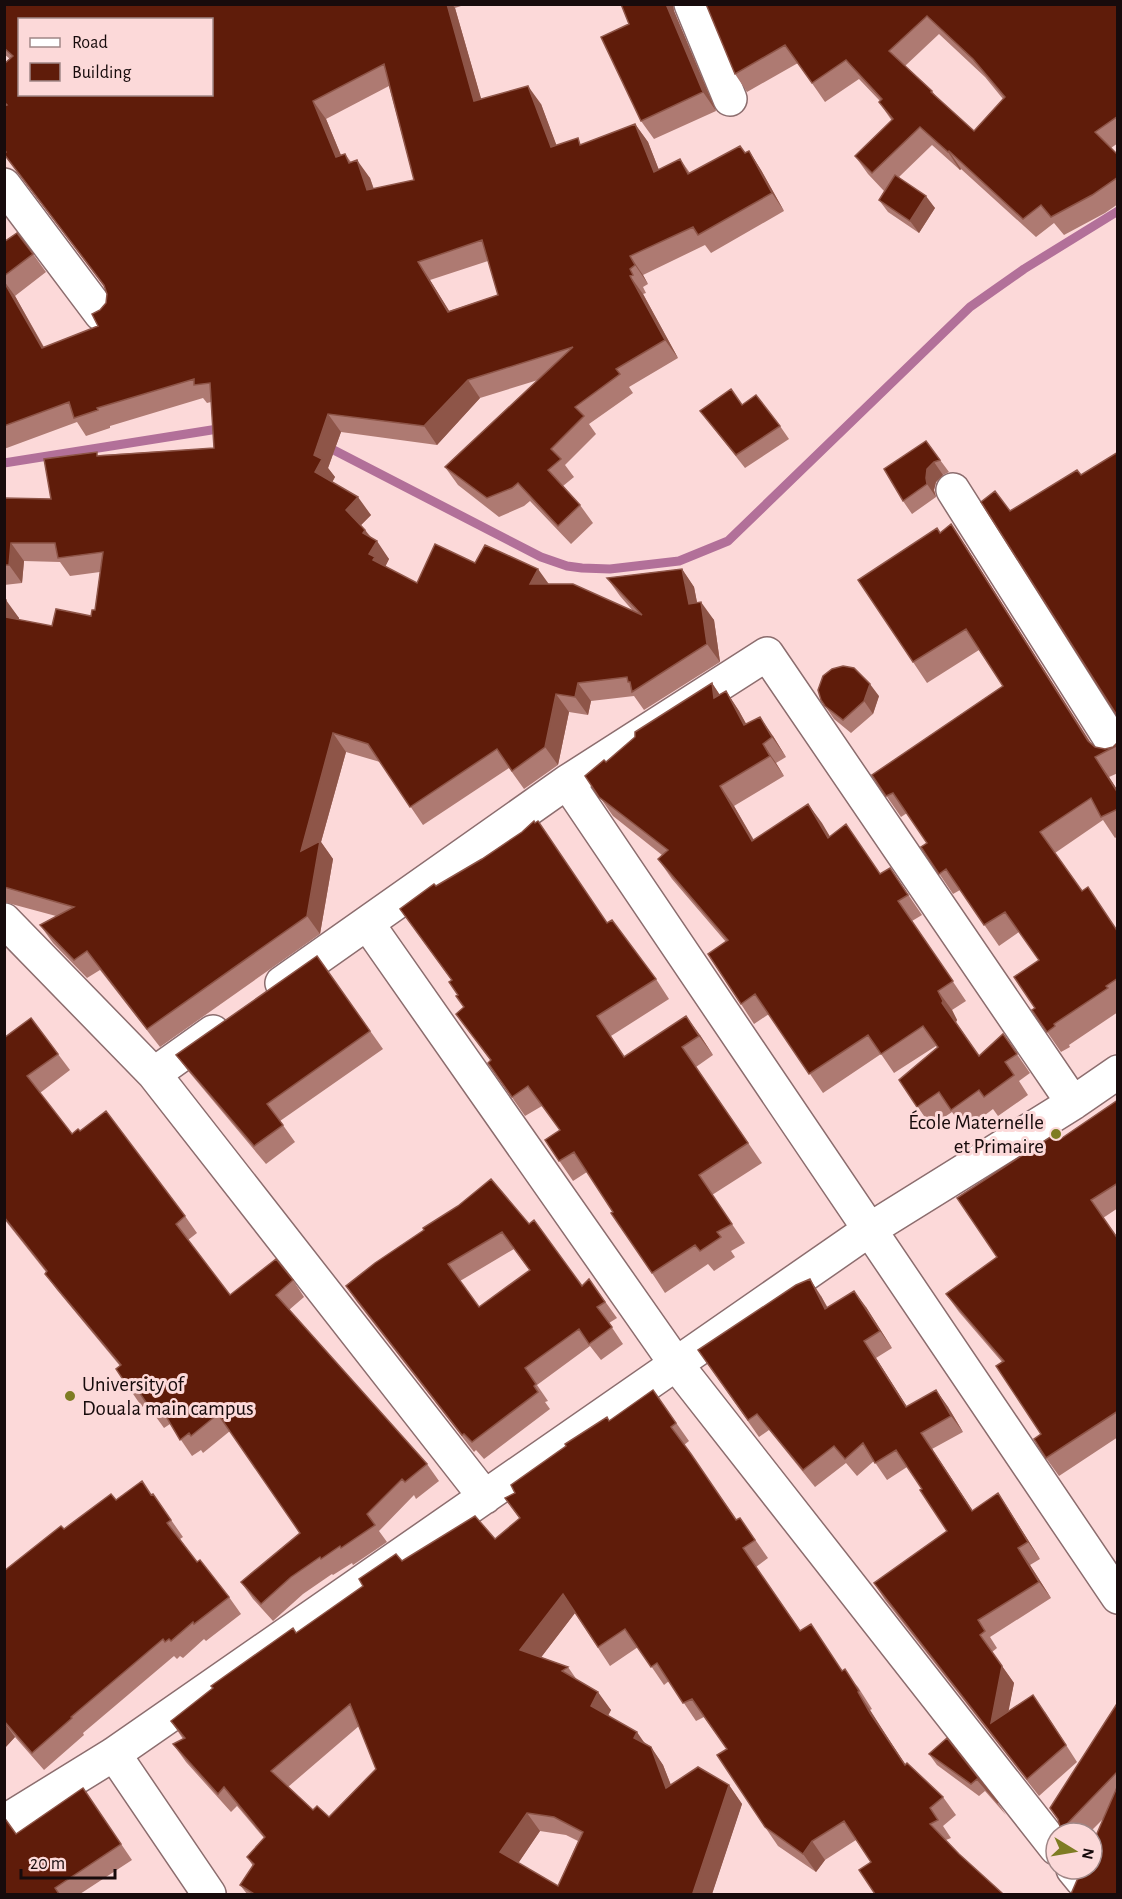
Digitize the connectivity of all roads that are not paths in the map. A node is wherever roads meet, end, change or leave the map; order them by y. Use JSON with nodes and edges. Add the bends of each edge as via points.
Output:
{"nodes":[{"id":1,"x":691,"y":4,"type":"edge"},
{"id":2,"x":730,"y":99,"type":"dead end"},
{"id":3,"x":4,"y":184,"type":"edge"},
{"id":4,"x":101,"y":314,"type":"edge"},
{"id":5,"x":953,"y":490,"type":"dead end"},
{"id":6,"x":1118,"y":751,"type":"edge"},
{"id":7,"x":567,"y":782,"type":"junction"},
{"id":8,"x":4,"y":920,"type":"edge"},
{"id":9,"x":367,"y":923,"type":"junction"},
{"id":10,"x":1118,"y":1072,"type":"edge"},
{"id":11,"x":154,"y":1074,"type":"junction"},
{"id":12,"x":1073,"y":1103,"type":"junction"},
{"id":13,"x":869,"y":1230,"type":"junction"},
{"id":14,"x":676,"y":1364,"type":"junction"},
{"id":15,"x":485,"y":1497,"type":"junction"},
{"id":16,"x":1118,"y":1597,"type":"edge"},
{"id":17,"x":114,"y":1754,"type":"junction"},
{"id":18,"x":4,"y":1822,"type":"edge"},
{"id":19,"x":1044,"y":1833,"type":"edge"},
{"id":20,"x":209,"y":1894,"type":"edge"}],
"edges":[{"from":1,"to":2,"type":"street"},
{"from":3,"to":4,"type":"street"},
{"from":5,"to":6,"type":"street"},
{"from":7,"to":9,"type":"street"},
{"from":7,"to":12,"type":"street","via":[[768,654]]},
{"from":7,"to":13,"type":"street"},
{"from":8,"to":11,"type":"street"},
{"from":9,"to":11,"type":"street"},
{"from":9,"to":14,"type":"street"},
{"from":10,"to":12,"type":"street"},
{"from":11,"to":15,"type":"street"},
{"from":12,"to":13,"type":"street"},
{"from":13,"to":14,"type":"street"},
{"from":13,"to":16,"type":"street"},
{"from":14,"to":15,"type":"street"},
{"from":14,"to":19,"type":"street"},
{"from":15,"to":17,"type":"street"},
{"from":17,"to":18,"type":"street"},
{"from":17,"to":20,"type":"street"}]}
